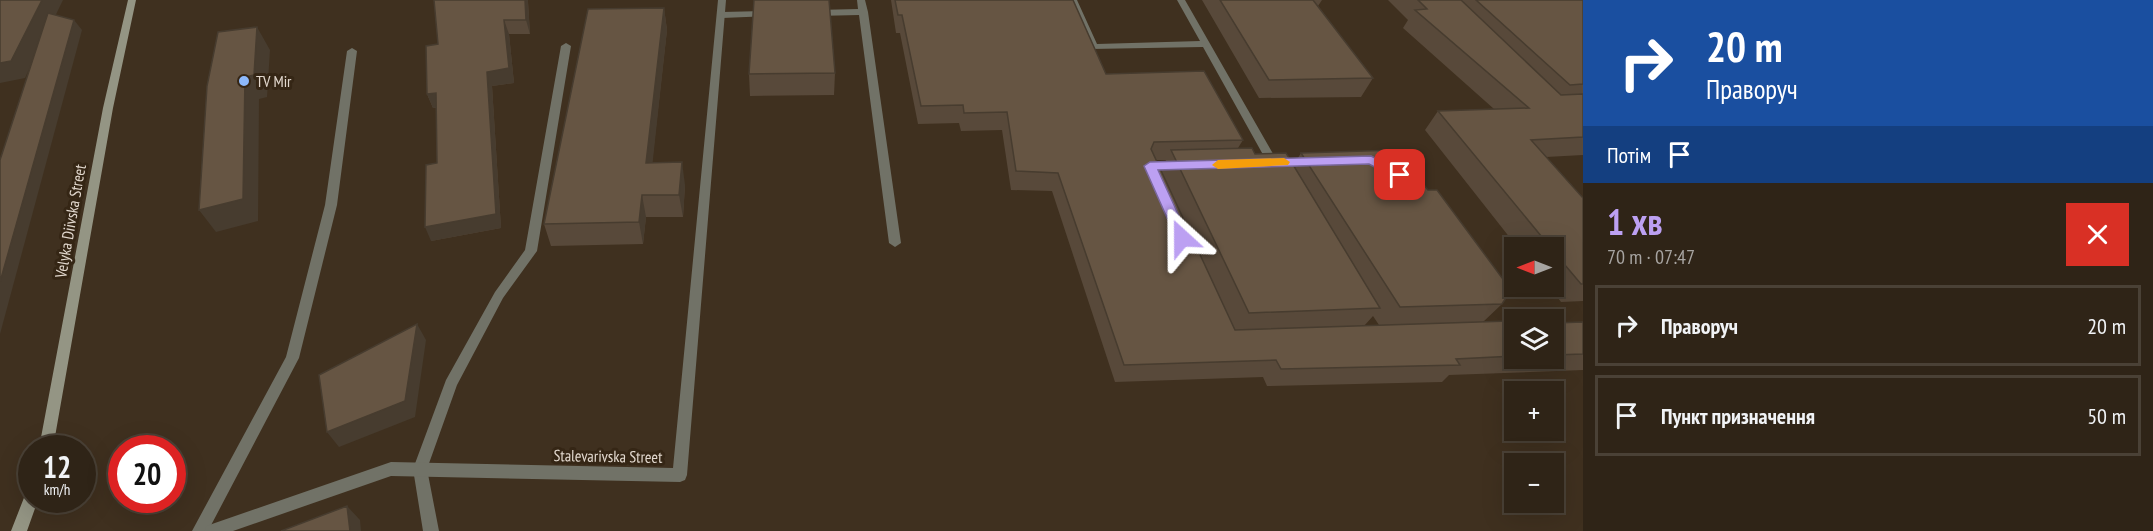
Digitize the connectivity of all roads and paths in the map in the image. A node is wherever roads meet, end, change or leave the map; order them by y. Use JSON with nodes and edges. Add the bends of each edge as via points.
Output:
{"nodes":[{"id":1,"x":132,"y":0,"type":"edge"},
{"id":2,"x":722,"y":0,"type":"edge"},
{"id":3,"x":861,"y":0,"type":"edge"},
{"id":4,"x":1073,"y":0,"type":"edge"},
{"id":5,"x":1181,"y":0,"type":"edge"},
{"id":6,"x":863,"y":12,"type":"junction"},
{"id":7,"x":804,"y":13,"type":"edge"},
{"id":8,"x":780,"y":14,"type":"edge"},
{"id":9,"x":722,"y":15,"type":"junction"},
{"id":10,"x":1206,"y":44,"type":"junction"},
{"id":11,"x":566,"y":46,"type":"dead end"},
{"id":12,"x":352,"y":51,"type":"dead end"},
{"id":13,"x":1274,"y":165,"type":"edge"},
{"id":14,"x":895,"y":243,"type":"dead end"},
{"id":15,"x":48,"y":435,"type":"edge"},
{"id":16,"x":420,"y":469,"type":"junction"},
{"id":17,"x":26,"y":513,"type":"edge"},
{"id":18,"x":19,"y":531,"type":"edge"},
{"id":19,"x":200,"y":531,"type":"edge"},
{"id":20,"x":212,"y":531,"type":"edge"},
{"id":21,"x":430,"y":531,"type":"edge"}],
"edges":[{"from":1,"to":15,"type":"main road","name":"Velyka Diivska Street","via":[[108,108]]},
{"from":2,"to":9,"type":"street","name":"Stalevarivska Street"},
{"from":3,"to":6,"type":"street"},
{"from":4,"to":10,"type":"street","via":[[1094,47]]},
{"from":5,"to":10,"type":"street"},
{"from":6,"to":7,"type":"street"},
{"from":6,"to":14,"type":"street"},
{"from":8,"to":9,"type":"street"},
{"from":9,"to":16,"type":"street","name":"Stalevarivska Street","via":[[680,476]]},
{"from":10,"to":13,"type":"street"},
{"from":11,"to":16,"type":"street","via":[[531,251],[499,295],[451,384]]},
{"from":12,"to":19,"type":"street","via":[[331,206],[292,358]]},
{"from":16,"to":20,"type":"street","name":"Stalevarivska Street","via":[[391,469]]},
{"from":16,"to":21,"type":"street"},
{"from":17,"to":18,"type":"main road"}]}
